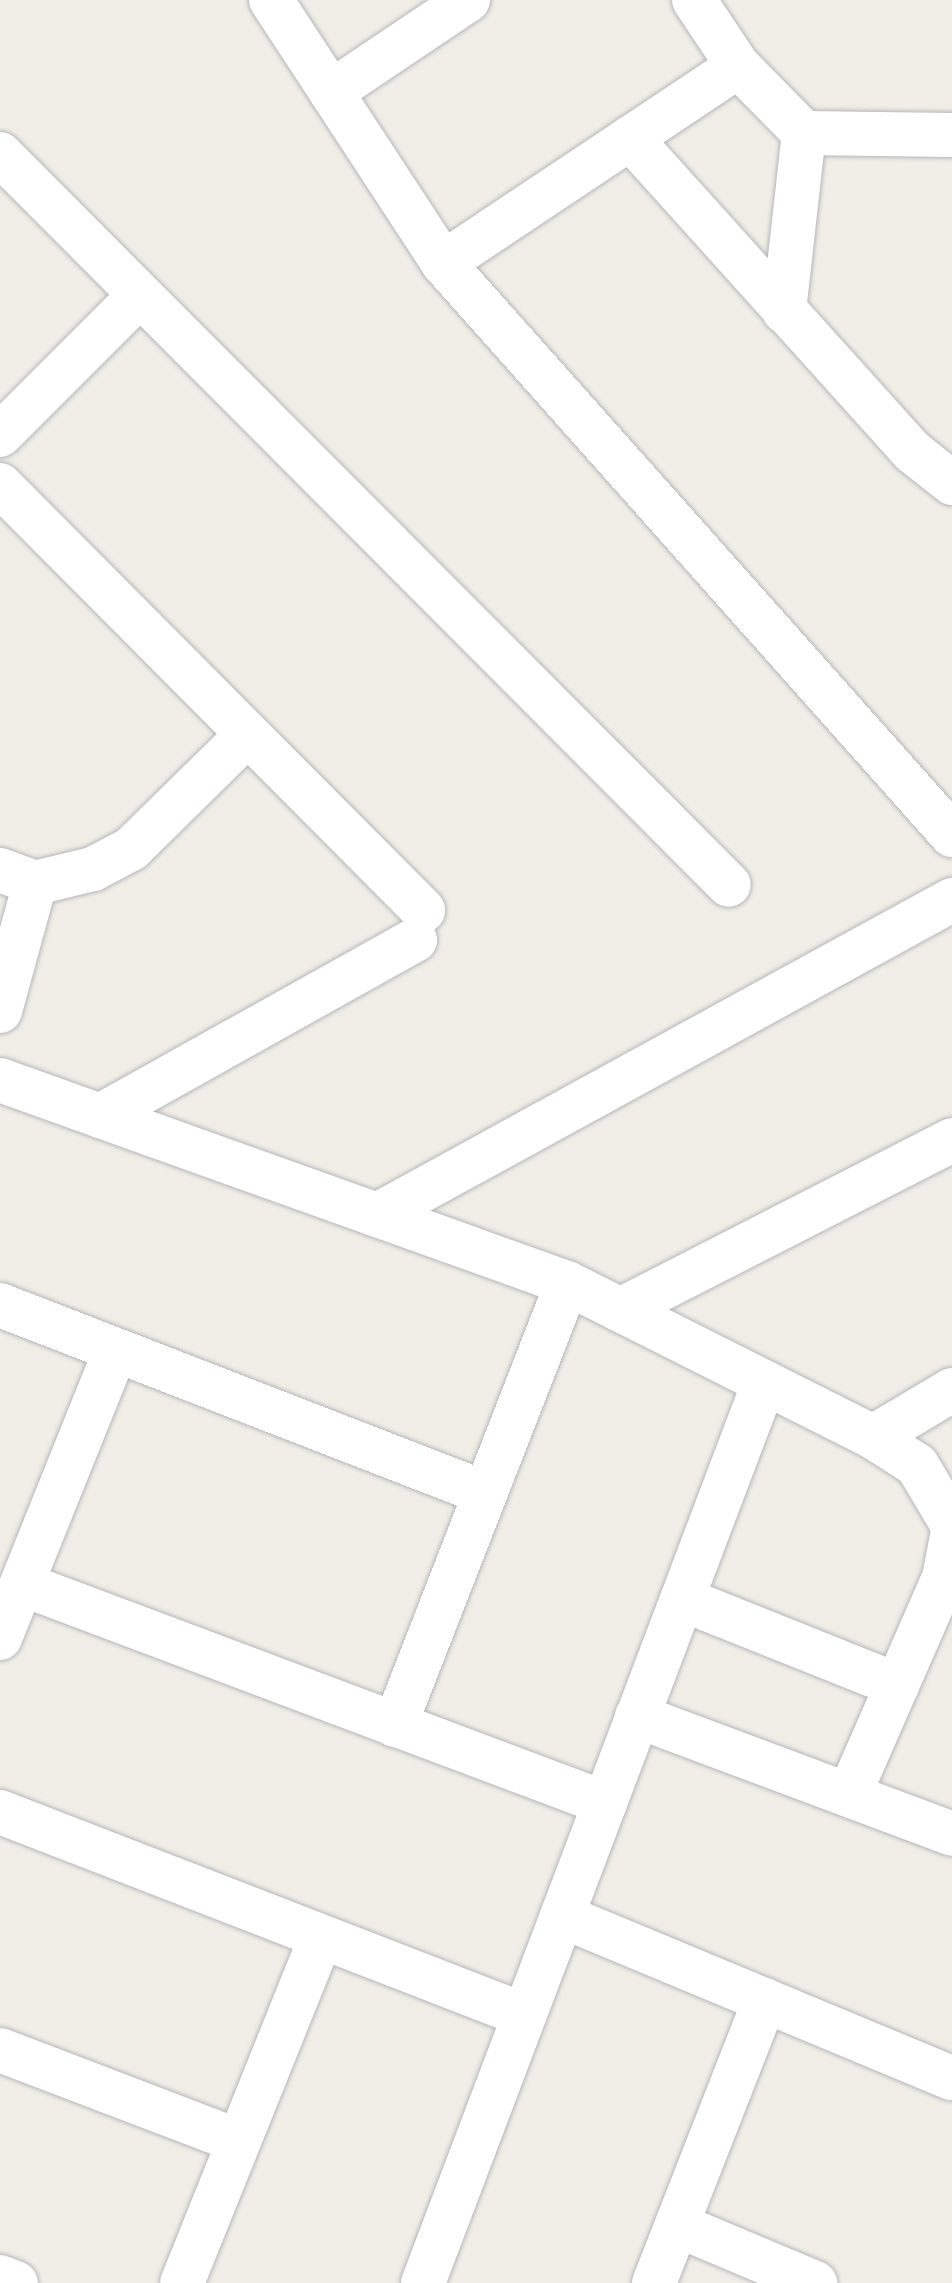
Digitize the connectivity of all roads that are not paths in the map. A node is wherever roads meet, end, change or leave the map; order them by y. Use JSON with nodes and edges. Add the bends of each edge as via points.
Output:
{"nodes":[{"id":1,"x":271,"y":0,"type":"edge"},
{"id":2,"x":468,"y":0,"type":"edge"},
{"id":3,"x":694,"y":0,"type":"edge"},
{"id":4,"x":738,"y":66,"type":"junction"},
{"id":5,"x":331,"y":92,"type":"junction"},
{"id":6,"x":804,"y":133,"type":"junction"},
{"id":7,"x":952,"y":135,"type":"edge"},
{"id":8,"x":630,"y":138,"type":"junction"},
{"id":9,"x":0,"y":154,"type":"edge"},
{"id":10,"x":443,"y":263,"type":"junction"},
{"id":11,"x":140,"y":295,"type":"junction"},
{"id":12,"x":784,"y":311,"type":"junction"},
{"id":13,"x":0,"y":435,"type":"edge"},
{"id":14,"x":952,"y":483,"type":"edge"},
{"id":15,"x":0,"y":485,"type":"edge"},
{"id":16,"x":246,"y":736,"type":"junction"},
{"id":17,"x":952,"y":835,"type":"edge"},
{"id":18,"x":18,"y":876,"type":"edge"},
{"id":19,"x":729,"y":885,"type":"dead end"},
{"id":20,"x":952,"y":900,"type":"edge"},
{"id":21,"x":0,"y":1011,"type":"edge"},
{"id":22,"x":0,"y":1080,"type":"edge"},
{"id":23,"x":100,"y":1116,"type":"junction"},
{"id":24,"x":952,"y":1140,"type":"edge"},
{"id":25,"x":377,"y":1215,"type":"junction"},
{"id":26,"x":567,"y":1283,"type":"junction"},
{"id":27,"x":0,"y":1305,"type":"edge"},
{"id":28,"x":620,"y":1310,"type":"junction"},
{"id":29,"x":116,"y":1350,"type":"junction"},
{"id":30,"x":764,"y":1383,"type":"junction"},
{"id":31,"x":952,"y":1390,"type":"edge"},
{"id":32,"x":873,"y":1437,"type":"junction"},
{"id":33,"x":485,"y":1493,"type":"junction"},
{"id":34,"x":952,"y":1524,"type":"edge"},
{"id":35,"x":952,"y":1536,"type":"edge"},
{"id":36,"x":22,"y":1584,"type":"junction"},
{"id":37,"x":682,"y":1599,"type":"junction"},
{"id":38,"x":0,"y":1638,"type":"edge"},
{"id":39,"x":897,"y":1685,"type":"junction"},
{"id":40,"x":637,"y":1716,"type":"junction"},
{"id":41,"x":395,"y":1725,"type":"junction"},
{"id":42,"x":849,"y":1795,"type":"junction"},
{"id":43,"x":605,"y":1803,"type":"junction"},
{"id":44,"x":0,"y":1812,"type":"edge"},
{"id":45,"x":952,"y":1834,"type":"edge"},
{"id":46,"x":562,"y":1916,"type":"junction"},
{"id":47,"x":321,"y":1937,"type":"junction"},
{"id":48,"x":765,"y":2000,"type":"junction"},
{"id":49,"x":524,"y":2015,"type":"junction"},
{"id":50,"x":0,"y":2050,"type":"edge"},
{"id":51,"x":952,"y":2078,"type":"edge"},
{"id":52,"x":238,"y":2141,"type":"junction"},
{"id":53,"x":677,"y":2225,"type":"junction"},
{"id":54,"x":0,"y":2277,"type":"edge"},
{"id":55,"x":16,"y":2283,"type":"edge"},
{"id":56,"x":182,"y":2283,"type":"edge"},
{"id":57,"x":423,"y":2283,"type":"edge"},
{"id":58,"x":654,"y":2283,"type":"edge"},
{"id":59,"x":815,"y":2283,"type":"edge"}],
"edges":[{"from":1,"to":5,"type":"street"},
{"from":2,"to":5,"type":"street"},
{"from":3,"to":4,"type":"street"},
{"from":4,"to":6,"type":"street"},
{"from":4,"to":8,"type":"street"},
{"from":5,"to":10,"type":"street"},
{"from":6,"to":7,"type":"street"},
{"from":6,"to":12,"type":"street"},
{"from":8,"to":10,"type":"street"},
{"from":8,"to":12,"type":"street"},
{"from":9,"to":11,"type":"street"},
{"from":10,"to":17,"type":"street"},
{"from":11,"to":13,"type":"street"},
{"from":11,"to":19,"type":"street"},
{"from":12,"to":14,"type":"street","via":[[913,452]]},
{"from":15,"to":16,"type":"street"},
{"from":16,"to":18,"type":"street","via":[[131,849],[93,869]]},
{"from":16,"to":23,"type":"street","via":[[419,925]]},
{"from":18,"to":21,"type":"street"},
{"from":20,"to":25,"type":"street"},
{"from":22,"to":23,"type":"street"},
{"from":23,"to":25,"type":"street"},
{"from":24,"to":28,"type":"street"},
{"from":25,"to":26,"type":"street"},
{"from":26,"to":28,"type":"street"},
{"from":26,"to":33,"type":"street"},
{"from":27,"to":29,"type":"street"},
{"from":28,"to":30,"type":"street"},
{"from":29,"to":33,"type":"street"},
{"from":29,"to":36,"type":"street"},
{"from":30,"to":32,"type":"street"},
{"from":30,"to":37,"type":"street"},
{"from":31,"to":32,"type":"street"},
{"from":32,"to":34,"type":"street","via":[[917,1465]]},
{"from":33,"to":41,"type":"street"},
{"from":35,"to":39,"type":"street","via":[[944,1578]]},
{"from":36,"to":38,"type":"street"},
{"from":36,"to":41,"type":"street"},
{"from":37,"to":39,"type":"street"},
{"from":37,"to":40,"type":"street"},
{"from":39,"to":42,"type":"street"},
{"from":40,"to":42,"type":"street"},
{"from":40,"to":43,"type":"street"},
{"from":41,"to":43,"type":"street"},
{"from":42,"to":45,"type":"street"},
{"from":43,"to":46,"type":"street"},
{"from":44,"to":47,"type":"street"},
{"from":46,"to":48,"type":"street"},
{"from":46,"to":49,"type":"street"},
{"from":47,"to":49,"type":"street"},
{"from":47,"to":52,"type":"street"},
{"from":48,"to":51,"type":"street"},
{"from":48,"to":53,"type":"street"},
{"from":49,"to":57,"type":"street"},
{"from":50,"to":52,"type":"street"},
{"from":52,"to":56,"type":"street"},
{"from":53,"to":58,"type":"street"},
{"from":53,"to":59,"type":"street"},
{"from":54,"to":55,"type":"street"}]}
